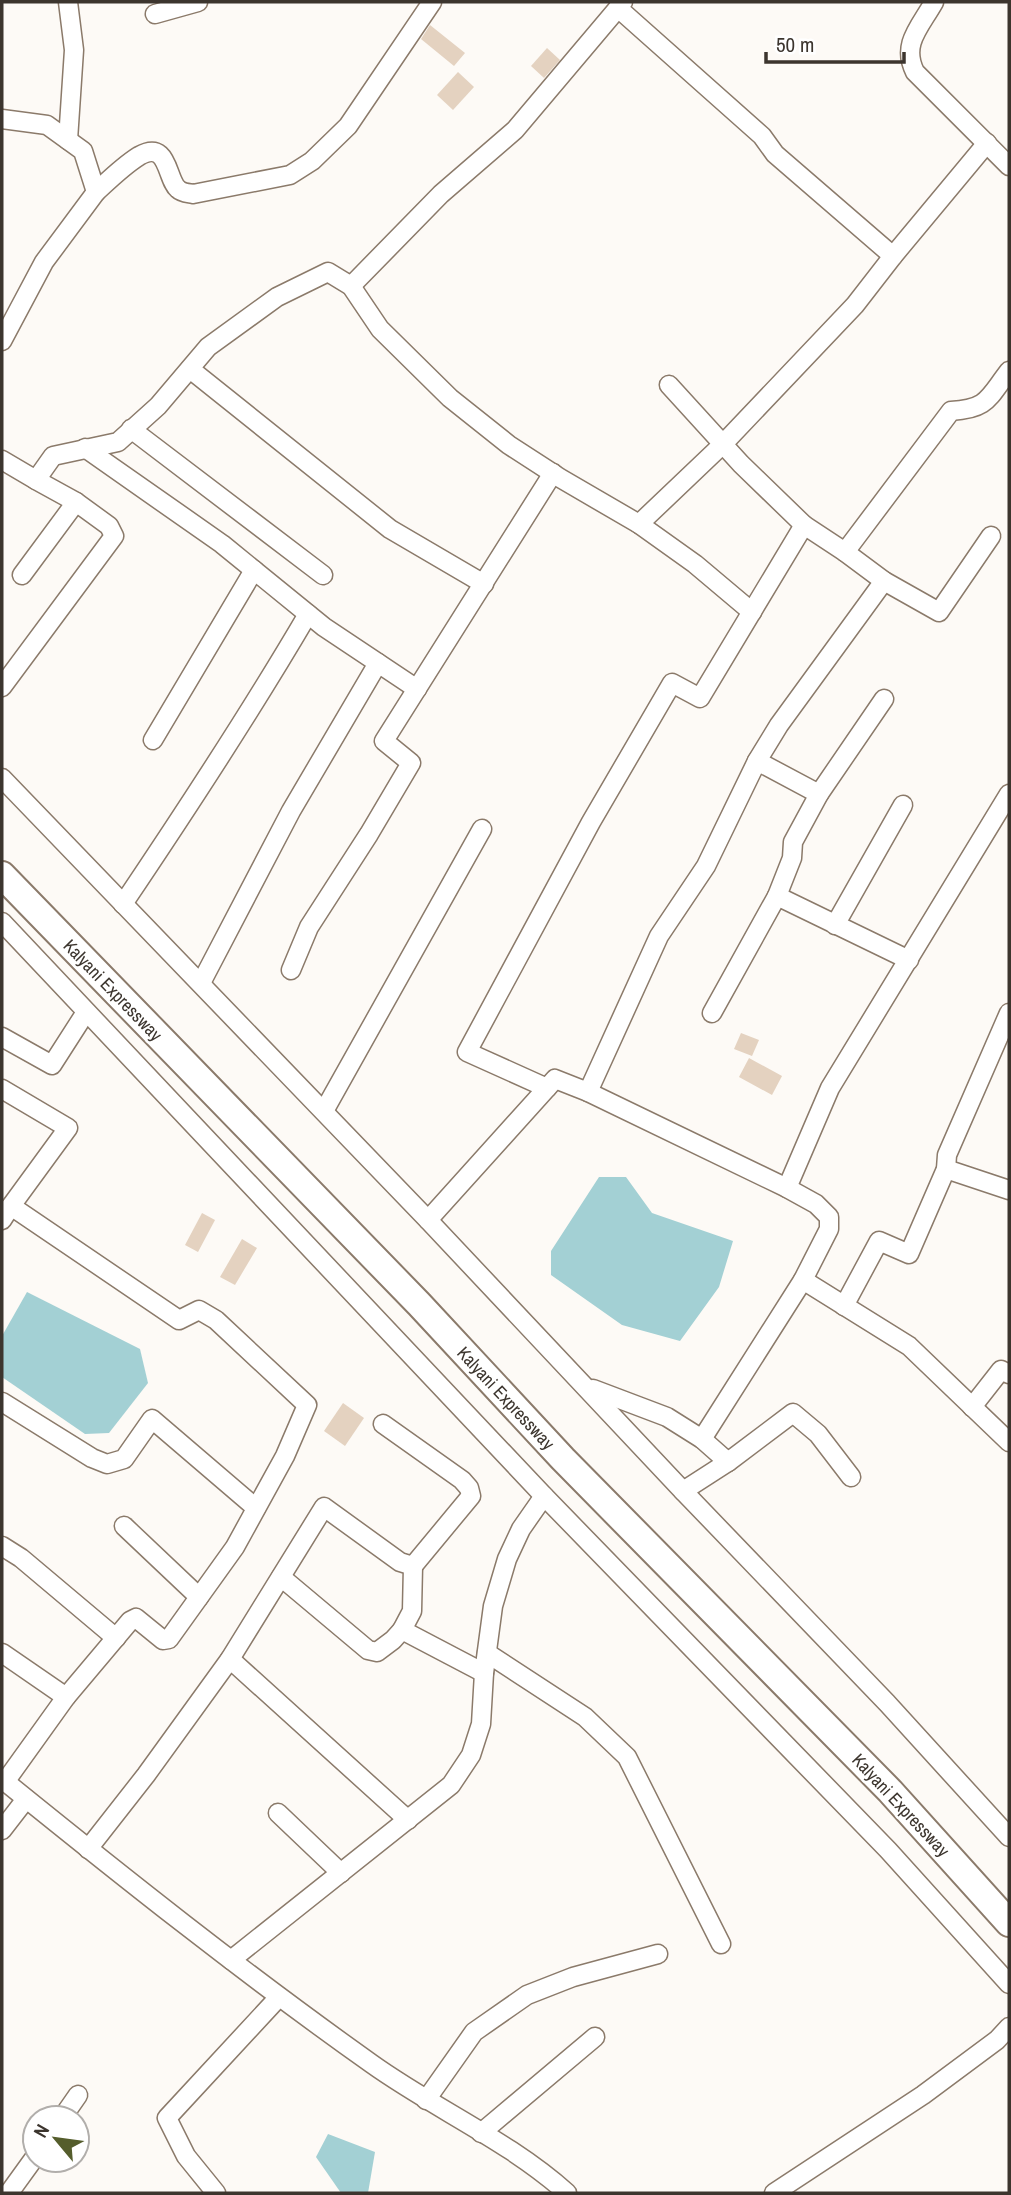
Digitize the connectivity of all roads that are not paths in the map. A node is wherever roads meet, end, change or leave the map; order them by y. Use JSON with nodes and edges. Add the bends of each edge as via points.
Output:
{"nodes":[{"id":1,"x":68,"y":2,"type":"edge"},
{"id":2,"x":198,"y":2,"type":"edge"},
{"id":3,"x":432,"y":2,"type":"edge"},
{"id":4,"x":934,"y":2,"type":"edge"},
{"id":5,"x":621,"y":5,"type":"edge"},
{"id":6,"x":155,"y":14,"type":"dead end"},
{"id":7,"x":2,"y":119,"type":"edge"},
{"id":8,"x":68,"y":140,"type":"junction"},
{"id":9,"x":987,"y":143,"type":"junction"},
{"id":10,"x":1009,"y":166,"type":"edge"},
{"id":11,"x":96,"y":192,"type":"junction"},
{"id":12,"x":893,"y":256,"type":"junction"},
{"id":13,"x":351,"y":286,"type":"junction"},
{"id":14,"x":2,"y":341,"type":"edge"},
{"id":15,"x":190,"y":369,"type":"junction"},
{"id":16,"x":1009,"y":371,"type":"edge"},
{"id":17,"x":669,"y":385,"type":"dead end"},
{"id":18,"x":131,"y":429,"type":"junction"},
{"id":19,"x":723,"y":444,"type":"junction"},
{"id":20,"x":85,"y":448,"type":"junction"},
{"id":21,"x":2,"y":460,"type":"edge"},
{"id":22,"x":553,"y":473,"type":"junction"},
{"id":23,"x":36,"y":480,"type":"junction"},
{"id":24,"x":76,"y":502,"type":"junction"},
{"id":25,"x":639,"y":524,"type":"junction"},
{"id":26,"x":804,"y":525,"type":"junction"},
{"id":27,"x":991,"y":536,"type":"dead end"},
{"id":28,"x":845,"y":552,"type":"junction"},
{"id":29,"x":254,"y":570,"type":"junction"},
{"id":30,"x":22,"y":575,"type":"dead end"},
{"id":31,"x":323,"y":575,"type":"dead end"},
{"id":32,"x":884,"y":581,"type":"junction"},
{"id":33,"x":484,"y":584,"type":"junction"},
{"id":34,"x":752,"y":612,"type":"junction"},
{"id":35,"x":308,"y":614,"type":"junction"},
{"id":36,"x":378,"y":663,"type":"junction"},
{"id":37,"x":2,"y":687,"type":"edge"},
{"id":38,"x":417,"y":690,"type":"junction"},
{"id":39,"x":884,"y":699,"type":"dead end"},
{"id":40,"x":153,"y":740,"type":"dead end"},
{"id":41,"x":757,"y":761,"type":"junction"},
{"id":42,"x":2,"y":778,"type":"edge"},
{"id":43,"x":819,"y":794,"type":"junction"},
{"id":44,"x":1009,"y":794,"type":"edge"},
{"id":45,"x":902,"y":805,"type":"dead end"},
{"id":46,"x":482,"y":829,"type":"dead end"},
{"id":47,"x":2,"y":875,"type":"edge"},
{"id":48,"x":777,"y":896,"type":"junction"},
{"id":49,"x":123,"y":904,"type":"junction"},
{"id":50,"x":2,"y":922,"type":"edge"},
{"id":51,"x":835,"y":925,"type":"junction"},
{"id":52,"x":909,"y":960,"type":"junction"},
{"id":53,"x":290,"y":970,"type":"dead end"},
{"id":54,"x":201,"y":983,"type":"junction"},
{"id":55,"x":86,"y":1012,"type":"junction"},
{"id":56,"x":712,"y":1013,"type":"dead end"},
{"id":57,"x":1009,"y":1013,"type":"edge"},
{"id":58,"x":2,"y":1037,"type":"edge"},
{"id":59,"x":547,"y":1087,"type":"junction"},
{"id":60,"x":2,"y":1089,"type":"edge"},
{"id":61,"x":588,"y":1092,"type":"junction"},
{"id":62,"x":324,"y":1111,"type":"junction"},
{"id":63,"x":946,"y":1170,"type":"junction"},
{"id":64,"x":787,"y":1188,"type":"junction"},
{"id":65,"x":1009,"y":1190,"type":"edge"},
{"id":66,"x":7,"y":1213,"type":"edge"},
{"id":67,"x":428,"y":1220,"type":"junction"},
{"id":68,"x":803,"y":1280,"type":"junction"},
{"id":69,"x":844,"y":1306,"type":"junction"},
{"id":70,"x":1009,"y":1374,"type":"edge"},
{"id":71,"x":586,"y":1387,"type":"junction"},
{"id":72,"x":2,"y":1402,"type":"edge"},
{"id":73,"x":972,"y":1407,"type":"junction"},
{"id":74,"x":383,"y":1424,"type":"dead end"},
{"id":75,"x":702,"y":1439,"type":"junction"},
{"id":76,"x":1009,"y":1442,"type":"edge"},
{"id":77,"x":728,"y":1462,"type":"junction"},
{"id":78,"x":851,"y":1477,"type":"dead end"},
{"id":79,"x":683,"y":1491,"type":"junction"},
{"id":80,"x":544,"y":1496,"type":"junction"},
{"id":81,"x":256,"y":1508,"type":"junction"},
{"id":82,"x":124,"y":1526,"type":"dead end"},
{"id":83,"x":2,"y":1546,"type":"edge"},
{"id":84,"x":413,"y":1566,"type":"junction"},
{"id":85,"x":281,"y":1577,"type":"junction"},
{"id":86,"x":199,"y":1597,"type":"junction"},
{"id":87,"x":402,"y":1630,"type":"junction"},
{"id":88,"x":116,"y":1638,"type":"junction"},
{"id":89,"x":2,"y":1653,"type":"edge"},
{"id":90,"x":486,"y":1653,"type":"junction"},
{"id":91,"x":230,"y":1659,"type":"junction"},
{"id":92,"x":484,"y":1674,"type":"junction"},
{"id":93,"x":65,"y":1697,"type":"junction"},
{"id":94,"x":3,"y":1781,"type":"edge"},
{"id":95,"x":26,"y":1799,"type":"junction"},
{"id":96,"x":278,"y":1813,"type":"dead end"},
{"id":97,"x":408,"y":1820,"type":"junction"},
{"id":98,"x":2,"y":1830,"type":"edge"},
{"id":99,"x":1009,"y":1837,"type":"edge"},
{"id":100,"x":88,"y":1849,"type":"junction"},
{"id":101,"x":341,"y":1873,"type":"junction"},
{"id":102,"x":1009,"y":1923,"type":"edge"},
{"id":103,"x":721,"y":1944,"type":"dead end"},
{"id":104,"x":658,"y":1954,"type":"dead end"},
{"id":105,"x":231,"y":1960,"type":"junction"},
{"id":106,"x":1009,"y":1984,"type":"edge"},
{"id":107,"x":279,"y":1997,"type":"junction"},
{"id":108,"x":1009,"y":2027,"type":"edge"},
{"id":109,"x":595,"y":2037,"type":"dead end"},
{"id":110,"x":78,"y":2095,"type":"dead end"},
{"id":111,"x":426,"y":2100,"type":"junction"},
{"id":112,"x":72,"y":2104,"type":"edge"},
{"id":113,"x":481,"y":2133,"type":"junction"},
{"id":114,"x":23,"y":2174,"type":"edge"},
{"id":115,"x":9,"y":2193,"type":"edge"},
{"id":116,"x":216,"y":2193,"type":"edge"},
{"id":117,"x":567,"y":2193,"type":"edge"},
{"id":118,"x":774,"y":2193,"type":"edge"}],
"edges":[{"from":1,"to":8,"type":"street","via":[[74,50]]},
{"from":2,"to":6,"type":"street"},
{"from":3,"to":11,"type":"street","via":[[348,126],[312,161],[290,175],[184,193],[173,183],[163,157],[147,153]]},
{"from":4,"to":9,"type":"street","via":[[914,36],[909,59],[915,72]]},
{"from":5,"to":12,"type":"street","via":[[775,153]]},
{"from":5,"to":13,"type":"street","via":[[515,130],[441,194]]},
{"from":7,"to":8,"type":"street","via":[[47,125]]},
{"from":8,"to":11,"type":"street","via":[[83,151]]},
{"from":9,"to":10,"type":"street"},
{"from":9,"to":12,"type":"street"},
{"from":11,"to":14,"type":"street","via":[[44,262]]},
{"from":12,"to":19,"type":"street","via":[[856,306]]},
{"from":13,"to":15,"type":"street","via":[[328,272],[277,297],[208,347]]},
{"from":13,"to":22,"type":"street","via":[[380,329],[450,398]]},
{"from":15,"to":18,"type":"street"},
{"from":15,"to":33,"type":"street","via":[[390,528]]},
{"from":16,"to":28,"type":"street","via":[[982,405],[951,411]]},
{"from":17,"to":19,"type":"street"},
{"from":18,"to":20,"type":"street","via":[[118,442]]},
{"from":18,"to":31,"type":"street"},
{"from":19,"to":25,"type":"street"},
{"from":19,"to":26,"type":"street"},
{"from":20,"to":23,"type":"street","via":[[53,456]]},
{"from":20,"to":29,"type":"street"},
{"from":21,"to":23,"type":"street"},
{"from":22,"to":25,"type":"street"},
{"from":22,"to":33,"type":"street"},
{"from":23,"to":24,"type":"street"},
{"from":24,"to":30,"type":"street"},
{"from":24,"to":37,"type":"street","via":[[109,526],[114,536]]},
{"from":25,"to":34,"type":"street"},
{"from":26,"to":28,"type":"street"},
{"from":26,"to":34,"type":"street"},
{"from":27,"to":32,"type":"street","via":[[939,612]]},
{"from":28,"to":32,"type":"street"},
{"from":29,"to":35,"type":"street"},
{"from":29,"to":40,"type":"street"},
{"from":32,"to":41,"type":"street"},
{"from":33,"to":38,"type":"street"},
{"from":34,"to":59,"type":"street","via":[[700,698],[672,683],[467,1052]]},
{"from":35,"to":36,"type":"street"},
{"from":35,"to":49,"type":"street","via":[[205,783]]},
{"from":36,"to":38,"type":"street"},
{"from":36,"to":54,"type":"street","via":[[291,811]]},
{"from":38,"to":53,"type":"street","via":[[384,741],[411,763],[309,927]]},
{"from":39,"to":43,"type":"street"},
{"from":41,"to":43,"type":"street"},
{"from":41,"to":61,"type":"street","via":[[706,866],[659,936]]},
{"from":42,"to":49,"type":"street"},
{"from":43,"to":48,"type":"street","via":[[793,842],[792,858]]},
{"from":44,"to":52,"type":"street"},
{"from":45,"to":51,"type":"street"},
{"from":46,"to":62,"type":"street"},
{"from":47,"to":102,"type":"highway","name":"Kalyani Expressway","via":[[410,1294],[563,1459],[890,1791]]},
{"from":48,"to":51,"type":"street"},
{"from":48,"to":56,"type":"street"},
{"from":49,"to":54,"type":"street"},
{"from":50,"to":55,"type":"street"},
{"from":51,"to":52,"type":"street"},
{"from":52,"to":64,"type":"street","via":[[831,1088]]},
{"from":54,"to":62,"type":"street"},
{"from":55,"to":58,"type":"street","via":[[52,1065]]},
{"from":55,"to":80,"type":"street"},
{"from":57,"to":63,"type":"street","via":[[947,1155]]},
{"from":59,"to":61,"type":"street","via":[[555,1079]]},
{"from":59,"to":67,"type":"street"},
{"from":60,"to":66,"type":"street","via":[[68,1128]]},
{"from":61,"to":64,"type":"street"},
{"from":62,"to":67,"type":"street"},
{"from":63,"to":65,"type":"street"},
{"from":63,"to":69,"type":"street","via":[[909,1254],[879,1241]]},
{"from":64,"to":68,"type":"street","via":[[829,1217],[828,1229]]},
{"from":66,"to":81,"type":"street","via":[[179,1320],[199,1310],[216,1320],[307,1405]]},
{"from":67,"to":71,"type":"street"},
{"from":68,"to":69,"type":"street"},
{"from":68,"to":75,"type":"street"},
{"from":69,"to":73,"type":"street","via":[[909,1346]]},
{"from":70,"to":73,"type":"street","via":[[1001,1370]]},
{"from":71,"to":75,"type":"street","via":[[667,1417]]},
{"from":71,"to":79,"type":"street"},
{"from":72,"to":81,"type":"street","via":[[107,1464],[124,1459],[152,1419]]},
{"from":73,"to":76,"type":"street"},
{"from":74,"to":84,"type":"street","via":[[462,1480],[471,1496]]},
{"from":75,"to":77,"type":"street"},
{"from":77,"to":78,"type":"street","via":[[793,1413],[818,1434]]},
{"from":77,"to":79,"type":"street"},
{"from":79,"to":99,"type":"street"},
{"from":80,"to":90,"type":"street","via":[[506,1559]]},
{"from":80,"to":106,"type":"street","via":[[888,1850]]},
{"from":81,"to":86,"type":"street"},
{"from":82,"to":86,"type":"street"},
{"from":83,"to":88,"type":"street"},
{"from":84,"to":85,"type":"street","via":[[400,1562],[324,1507]]},
{"from":84,"to":87,"type":"street","via":[[412,1611]]},
{"from":85,"to":87,"type":"street","via":[[368,1650],[377,1652]]},
{"from":85,"to":91,"type":"street"},
{"from":86,"to":88,"type":"street","via":[[169,1639],[163,1640],[136,1618]]},
{"from":87,"to":92,"type":"street"},
{"from":88,"to":93,"type":"street"},
{"from":89,"to":93,"type":"street"},
{"from":90,"to":92,"type":"street"},
{"from":90,"to":103,"type":"street","via":[[585,1717],[626,1757]]},
{"from":91,"to":97,"type":"street"},
{"from":91,"to":100,"type":"street"},
{"from":92,"to":97,"type":"street","via":[[481,1724],[471,1755],[451,1785]]},
{"from":93,"to":94,"type":"street"},
{"from":94,"to":95,"type":"street"},
{"from":95,"to":98,"type":"street"},
{"from":95,"to":100,"type":"street"},
{"from":96,"to":101,"type":"street"},
{"from":97,"to":101,"type":"street"},
{"from":100,"to":105,"type":"street"},
{"from":101,"to":105,"type":"street"},
{"from":104,"to":111,"type":"street","via":[[572,1977],[527,1996],[474,2032]]},
{"from":105,"to":107,"type":"street"},
{"from":107,"to":111,"type":"street"},
{"from":107,"to":116,"type":"street","via":[[167,2118],[186,2156]]},
{"from":108,"to":118,"type":"street","via":[[923,2095]]},
{"from":109,"to":113,"type":"street"},
{"from":110,"to":112,"type":"street"},
{"from":111,"to":113,"type":"street"},
{"from":113,"to":117,"type":"street"},
{"from":114,"to":115,"type":"street"}]}
